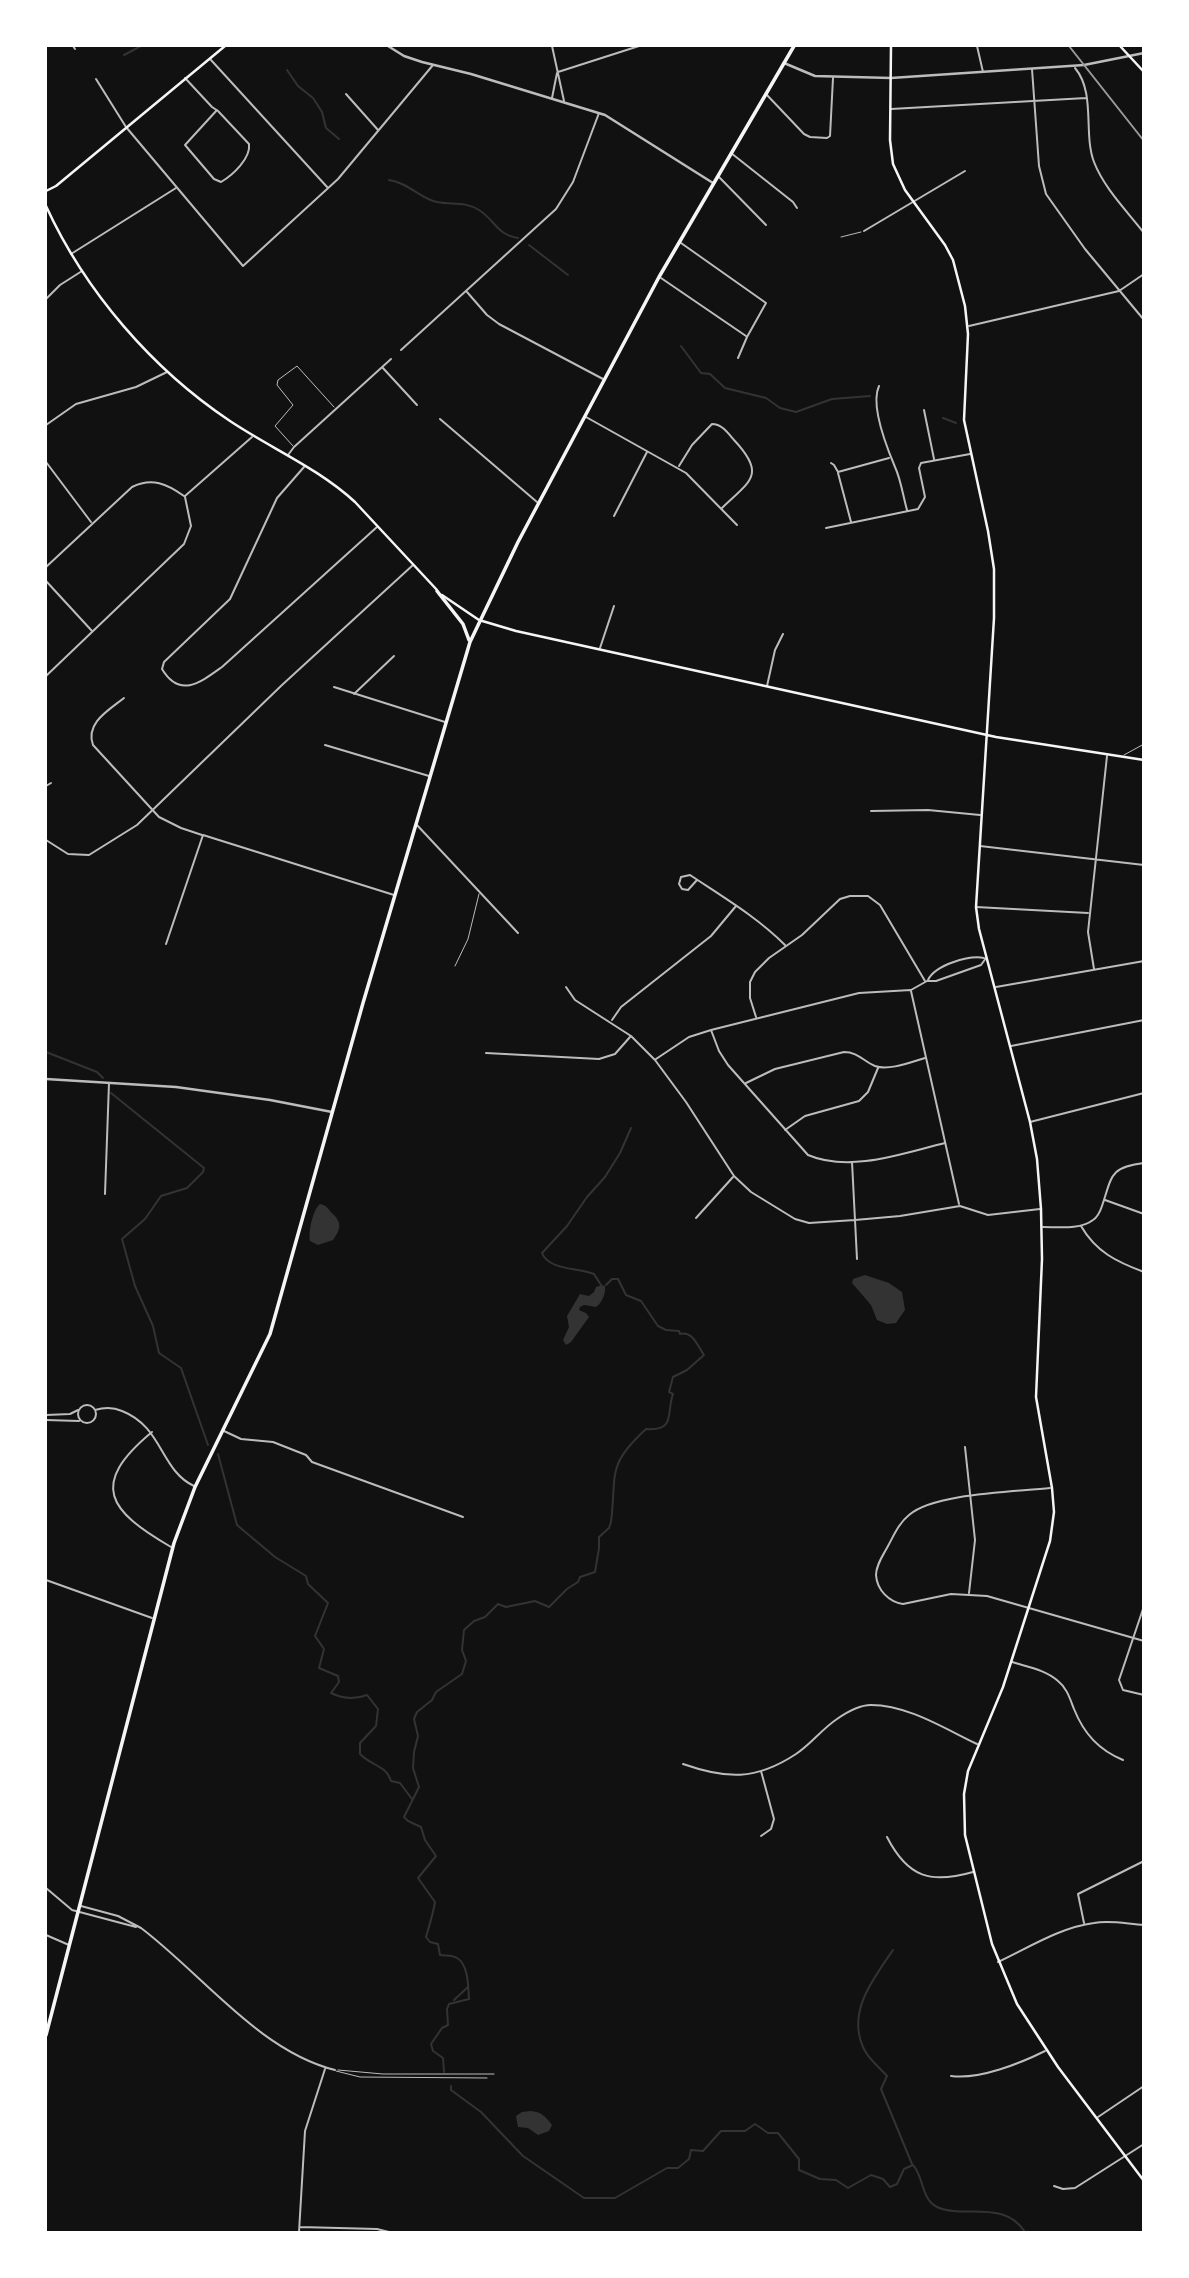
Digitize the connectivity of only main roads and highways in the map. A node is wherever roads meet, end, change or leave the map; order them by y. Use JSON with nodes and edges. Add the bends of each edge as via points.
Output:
{"nodes":[{"id":1,"x":225,"y":46,"type":"edge"},
{"id":2,"x":794,"y":46,"type":"edge"},
{"id":3,"x":891,"y":46,"type":"edge"},
{"id":4,"x":1120,"y":46,"type":"edge"},
{"id":5,"x":1143,"y":72,"type":"edge"},
{"id":6,"x":46,"y":191,"type":"edge"},
{"id":7,"x":46,"y":206,"type":"edge"},
{"id":8,"x":438,"y":591,"type":"junction"},
{"id":9,"x":480,"y":620,"type":"junction"},
{"id":10,"x":470,"y":642,"type":"junction"},
{"id":11,"x":987,"y":735,"type":"junction"},
{"id":12,"x":1143,"y":760,"type":"edge"},
{"id":13,"x":46,"y":2035,"type":"edge"},
{"id":14,"x":1143,"y":2181,"type":"edge"}],
"edges":[{"from":1,"to":6,"type":"main road"},
{"from":2,"to":9,"type":"main road","via":[[678,241]]},
{"from":3,"to":11,"type":"main road","via":[[893,164],[951,256],[968,326],[964,420],[995,574]]},
{"from":4,"to":5,"type":"main road"},
{"from":7,"to":8,"type":"main road","via":[[82,270],[167,372],[212,408],[352,499]]},
{"from":8,"to":9,"type":"main road"},
{"from":8,"to":10,"type":"main road","via":[[463,624]]},
{"from":9,"to":10,"type":"main road"},
{"from":9,"to":11,"type":"main road"},
{"from":10,"to":13,"type":"main road","via":[[270,1334],[195,1487],[173,1547]]},
{"from":11,"to":12,"type":"main road"},
{"from":11,"to":14,"type":"main road","via":[[976,907],[1037,1159],[1042,1298],[1036,1397],[1052,1488],[1053,1527],[994,1710],[968,1771],[965,1835],[998,1962],[1017,2004]]}]}
